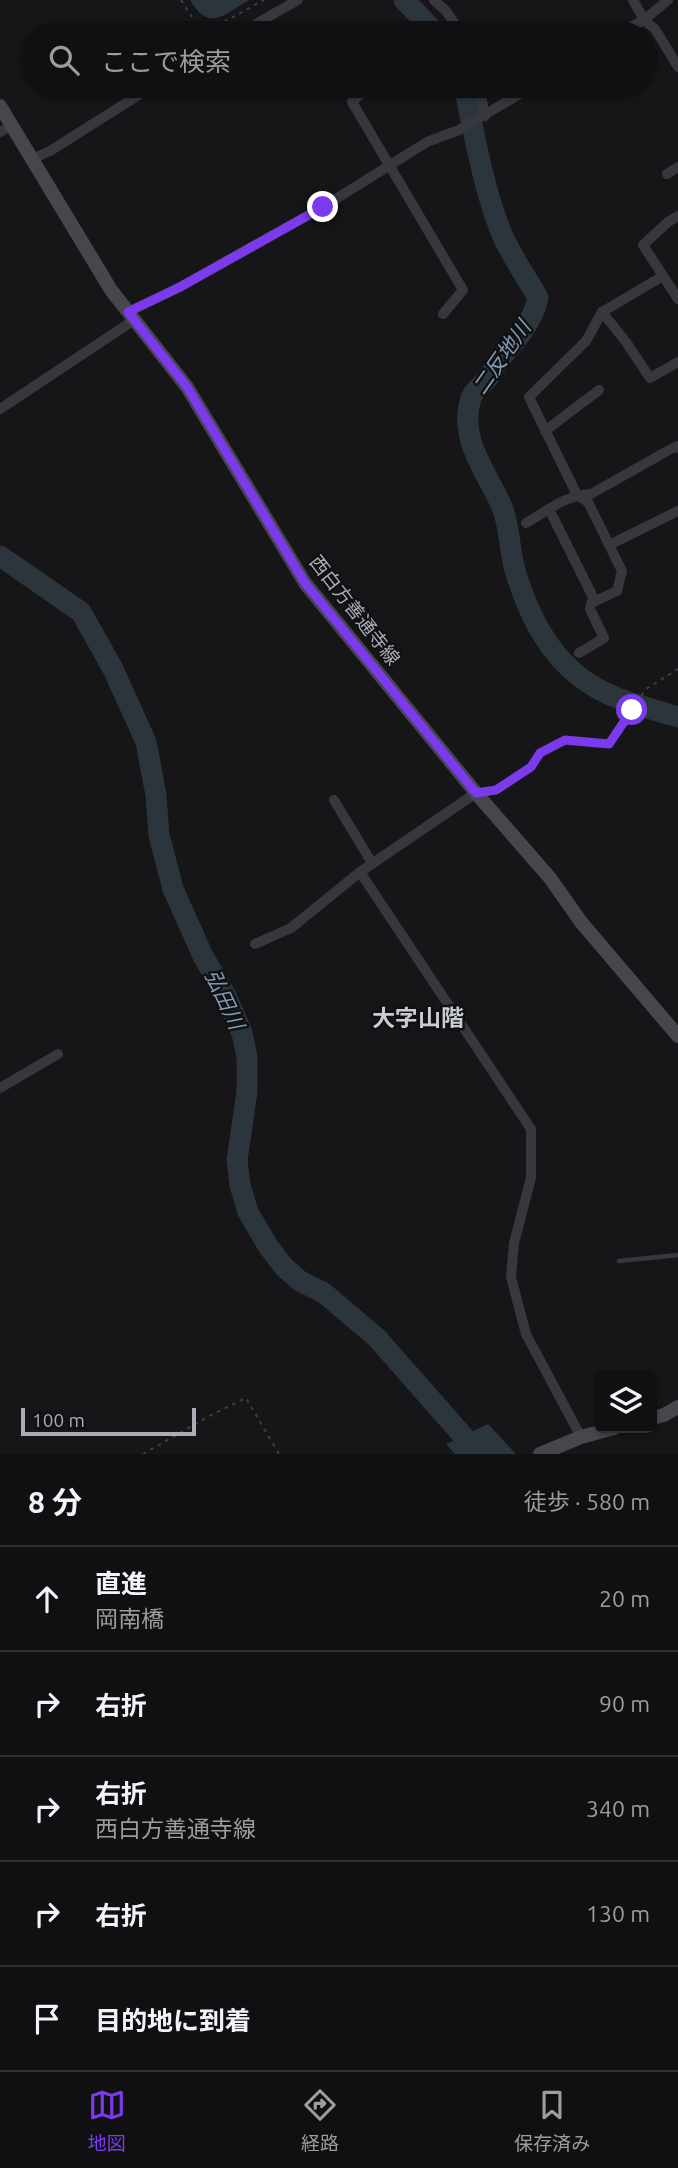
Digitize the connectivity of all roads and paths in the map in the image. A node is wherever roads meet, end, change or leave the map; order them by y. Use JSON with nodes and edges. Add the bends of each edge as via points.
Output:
{"nodes":[{"id":1,"x":181,"y":0,"type":"edge"},
{"id":2,"x":264,"y":0,"type":"edge"},
{"id":3,"x":298,"y":0,"type":"edge"},
{"id":4,"x":434,"y":0,"type":"edge"},
{"id":5,"x":634,"y":0,"type":"edge"},
{"id":6,"x":667,"y":0,"type":"edge"},
{"id":7,"x":644,"y":20,"type":"joint"},
{"id":8,"x":194,"y":21,"type":"edge"},
{"id":9,"x":228,"y":21,"type":"edge"},
{"id":10,"x":261,"y":21,"type":"edge"},
{"id":11,"x":453,"y":21,"type":"edge"},
{"id":12,"x":657,"y":32,"type":"edge"},
{"id":13,"x":678,"y":68,"type":"edge"},
{"id":14,"x":134,"y":98,"type":"edge"},
{"id":15,"x":356,"y":98,"type":"edge"},
{"id":16,"x":480,"y":98,"type":"edge"},
{"id":17,"x":513,"y":98,"type":"edge"},
{"id":18,"x":0,"y":106,"type":"edge"},
{"id":19,"x":484,"y":116,"type":"junction"},
{"id":20,"x":6,"y":129,"type":"edge"},
{"id":21,"x":32,"y":159,"type":"junction"},
{"id":22,"x":390,"y":166,"type":"junction"},
{"id":23,"x":678,"y":167,"type":"edge"},
{"id":24,"x":667,"y":174,"type":"dead end"},
{"id":25,"x":678,"y":216,"type":"edge"},
{"id":26,"x":663,"y":276,"type":"junction"},
{"id":27,"x":678,"y":299,"type":"edge"},
{"id":28,"x":602,"y":312,"type":"junction"},
{"id":29,"x":443,"y":314,"type":"dead end"},
{"id":30,"x":131,"y":316,"type":"junction"},
{"id":31,"x":678,"y":362,"type":"edge"},
{"id":32,"x":599,"y":390,"type":"dead end"},
{"id":33,"x":0,"y":409,"type":"edge"},
{"id":34,"x":545,"y":430,"type":"junction"},
{"id":35,"x":678,"y":448,"type":"edge"},
{"id":36,"x":577,"y":495,"type":"junction"},
{"id":37,"x":549,"y":509,"type":"junction"},
{"id":38,"x":678,"y":511,"type":"edge"},
{"id":39,"x":526,"y":523,"type":"dead end"},
{"id":40,"x":609,"y":545,"type":"junction"},
{"id":41,"x":595,"y":601,"type":"junction"},
{"id":42,"x":579,"y":653,"type":"dead end"},
{"id":43,"x":678,"y":669,"type":"edge"},
{"id":44,"x":476,"y":793,"type":"junction"},
{"id":45,"x":334,"y":800,"type":"dead end"},
{"id":46,"x":372,"y":863,"type":"junction"},
{"id":47,"x":360,"y":872,"type":"junction"},
{"id":48,"x":255,"y":944,"type":"dead end"},
{"id":49,"x":678,"y":1036,"type":"edge"},
{"id":50,"x":58,"y":1055,"type":"dead end"},
{"id":51,"x":0,"y":1088,"type":"edge"},
{"id":52,"x":678,"y":1255,"type":"edge"},
{"id":53,"x":619,"y":1261,"type":"dead end"},
{"id":54,"x":678,"y":1407,"type":"edge"},
{"id":55,"x":657,"y":1417,"type":"edge"},
{"id":56,"x":596,"y":1433,"type":"edge"},
{"id":57,"x":581,"y":1437,"type":"junction"},
{"id":58,"x":143,"y":1454,"type":"edge"},
{"id":59,"x":279,"y":1454,"type":"edge"},
{"id":60,"x":540,"y":1454,"type":"edge"}],
"edges":[{"from":1,"to":8,"type":"path"},
{"from":2,"to":9,"type":"path"},
{"from":3,"to":10,"type":"street"},
{"from":4,"to":11,"type":"street"},
{"from":5,"to":7,"type":"street"},
{"from":6,"to":7,"type":"street"},
{"from":12,"to":13,"type":"street"},
{"from":14,"to":21,"type":"street"},
{"from":15,"to":22,"type":"street","via":[[352,102]]},
{"from":16,"to":19,"type":"street"},
{"from":17,"to":19,"type":"street"},
{"from":18,"to":20,"type":"main road","name":"西白方善通寺線"},
{"from":19,"to":22,"type":"street","via":[[426,142]]},
{"from":20,"to":21,"type":"main road","name":"西白方善通寺線"},
{"from":21,"to":30,"type":"main road","name":"西白方善通寺線"},
{"from":22,"to":29,"type":"street","via":[[463,290]]},
{"from":22,"to":30,"type":"street"},
{"from":23,"to":24,"type":"street"},
{"from":25,"to":26,"type":"street","via":[[643,245]]},
{"from":26,"to":27,"type":"street"},
{"from":26,"to":28,"type":"street"},
{"from":28,"to":31,"type":"street","via":[[650,378]]},
{"from":28,"to":34,"type":"street","via":[[586,341],[529,397]]},
{"from":30,"to":33,"type":"street"},
{"from":30,"to":44,"type":"main road","name":"西白方善通寺線","via":[[187,387],[305,583]]},
{"from":32,"to":34,"type":"street"},
{"from":34,"to":36,"type":"street"},
{"from":35,"to":36,"type":"street","via":[[591,494]]},
{"from":36,"to":37,"type":"street"},
{"from":36,"to":40,"type":"street","via":[[588,502]]},
{"from":37,"to":39,"type":"street"},
{"from":37,"to":41,"type":"street"},
{"from":38,"to":40,"type":"street"},
{"from":40,"to":41,"type":"street","via":[[622,571],[617,591]]},
{"from":41,"to":42,"type":"street","via":[[590,609],[604,638]]},
{"from":43,"to":44,"type":"path","via":[[646,689],[609,744],[565,740],[540,753],[531,767],[496,790]]},
{"from":44,"to":46,"type":"street"},
{"from":44,"to":49,"type":"main road","name":"西白方善通寺線"},
{"from":45,"to":46,"type":"street"},
{"from":46,"to":47,"type":"street"},
{"from":47,"to":48,"type":"street","via":[[291,928]]},
{"from":47,"to":57,"type":"street","via":[[531,1129],[531,1178],[514,1243],[511,1277],[526,1334]]},
{"from":50,"to":51,"type":"street"},
{"from":52,"to":53,"type":"lane"},
{"from":54,"to":55,"type":"main road"},
{"from":56,"to":57,"type":"main road"},
{"from":57,"to":60,"type":"main road"},
{"from":58,"to":59,"type":"path","via":[[247,1398]]}]}
